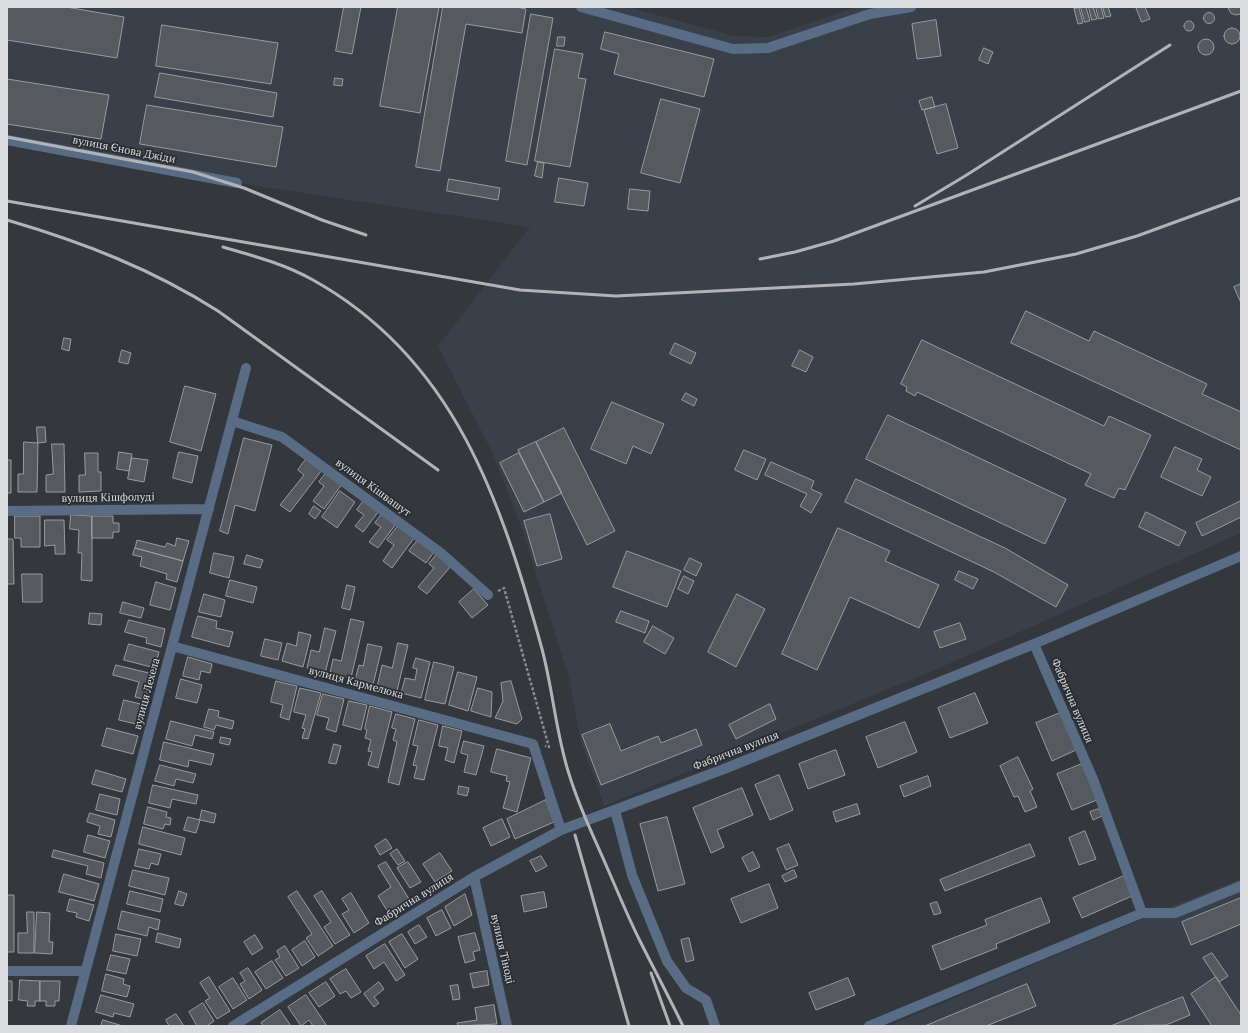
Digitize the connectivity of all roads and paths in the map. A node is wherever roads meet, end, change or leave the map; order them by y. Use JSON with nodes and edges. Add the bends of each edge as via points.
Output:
{"nodes":[{"id":1,"x":581,"y":7,"type":"edge"},
{"id":2,"x":911,"y":7,"type":"edge"},
{"id":3,"x":7,"y":140,"type":"edge"},
{"id":4,"x":236,"y":183,"type":"dead end"},
{"id":5,"x":246,"y":368,"type":"dead end"},
{"id":6,"x":232,"y":421,"type":"junction"},
{"id":7,"x":209,"y":508,"type":"junction"},
{"id":8,"x":7,"y":511,"type":"edge"},
{"id":9,"x":1241,"y":556,"type":"edge"},
{"id":10,"x":488,"y":595,"type":"joint"},
{"id":11,"x":1034,"y":644,"type":"junction"},
{"id":12,"x":172,"y":646,"type":"junction"},
{"id":13,"x":533,"y":744,"type":"junction"},
{"id":14,"x":615,"y":810,"type":"junction"},
{"id":15,"x":561,"y":830,"type":"junction"},
{"id":16,"x":474,"y":877,"type":"junction"},
{"id":17,"x":1241,"y":886,"type":"edge"},
{"id":18,"x":1142,"y":913,"type":"junction"},
{"id":19,"x":7,"y":971,"type":"edge"},
{"id":20,"x":85,"y":971,"type":"junction"},
{"id":21,"x":72,"y":1026,"type":"edge"},
{"id":22,"x":233,"y":1026,"type":"edge"},
{"id":23,"x":507,"y":1026,"type":"edge"},
{"id":24,"x":715,"y":1026,"type":"edge"},
{"id":25,"x":869,"y":1026,"type":"edge"}],
"edges":[{"from":1,"to":2,"type":"street","via":[[733,49],[768,48],[870,14]]},
{"from":3,"to":4,"type":"street","name":"вулиця Єнова Джіди"},
{"from":5,"to":6,"type":"street","name":"вулиця Лехела"},
{"from":6,"to":7,"type":"street","name":"вулиця Лехела"},
{"from":6,"to":10,"type":"street","name":"вулиця Кішвашут","via":[[282,437],[441,553]]},
{"from":7,"to":8,"type":"street","name":"вулиця Кішфолуді"},
{"from":7,"to":12,"type":"street","name":"вулиця Лехела"},
{"from":9,"to":11,"type":"street"},
{"from":10,"to":13,"type":"path","via":[[504,588],[549,746]]},
{"from":11,"to":14,"type":"street","name":"Фабрична вулиця","via":[[724,769]]},
{"from":11,"to":18,"type":"street","name":"Фабрична вулиця","via":[[1093,779]]},
{"from":12,"to":13,"type":"street","name":"вулиця Кармелюка"},
{"from":12,"to":20,"type":"street","name":"вулиця Лехела"},
{"from":13,"to":15,"type":"street"},
{"from":14,"to":15,"type":"street","name":"Фабрична вулиця"},
{"from":14,"to":24,"type":"street","via":[[632,875],[667,961],[686,988],[706,1000]]},
{"from":15,"to":16,"type":"street","name":"Фабрична вулиця"},
{"from":16,"to":22,"type":"street","name":"Фабрична вулиця"},
{"from":16,"to":23,"type":"street","name":"вулиця Тіноді"},
{"from":17,"to":18,"type":"street","via":[[1175,912]]},
{"from":18,"to":25,"type":"street"},
{"from":19,"to":20,"type":"street"},
{"from":20,"to":21,"type":"street","name":"вулиця Лехела"}]}
